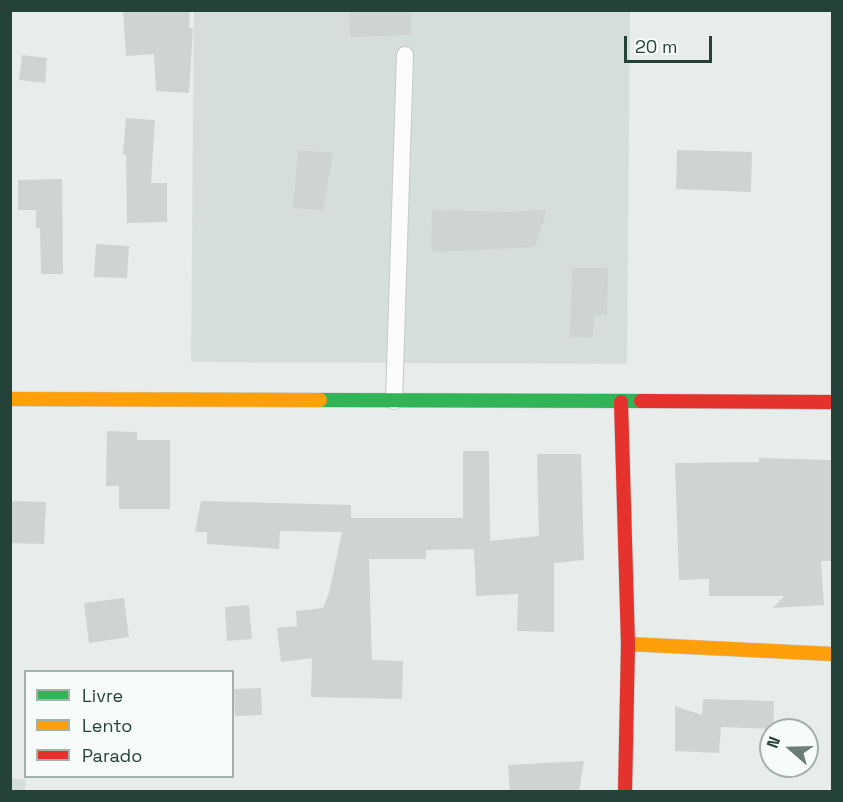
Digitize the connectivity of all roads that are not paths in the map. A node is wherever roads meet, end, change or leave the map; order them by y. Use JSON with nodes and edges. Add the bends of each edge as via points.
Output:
{"nodes":[{"id":1,"x":405,"y":54,"type":"dead end"},
{"id":2,"x":10,"y":399,"type":"edge"},
{"id":3,"x":394,"y":401,"type":"junction"},
{"id":4,"x":621,"y":402,"type":"junction"},
{"id":5,"x":832,"y":402,"type":"edge"},
{"id":6,"x":628,"y":644,"type":"junction"},
{"id":7,"x":832,"y":654,"type":"edge"},
{"id":8,"x":625,"y":792,"type":"edge"}],
"edges":[{"from":1,"to":3,"type":"lane"},
{"from":2,"to":3,"type":"street"},
{"from":3,"to":4,"type":"street"},
{"from":4,"to":5,"type":"street"},
{"from":4,"to":6,"type":"street"},
{"from":6,"to":7,"type":"street"},
{"from":6,"to":8,"type":"street"}]}
